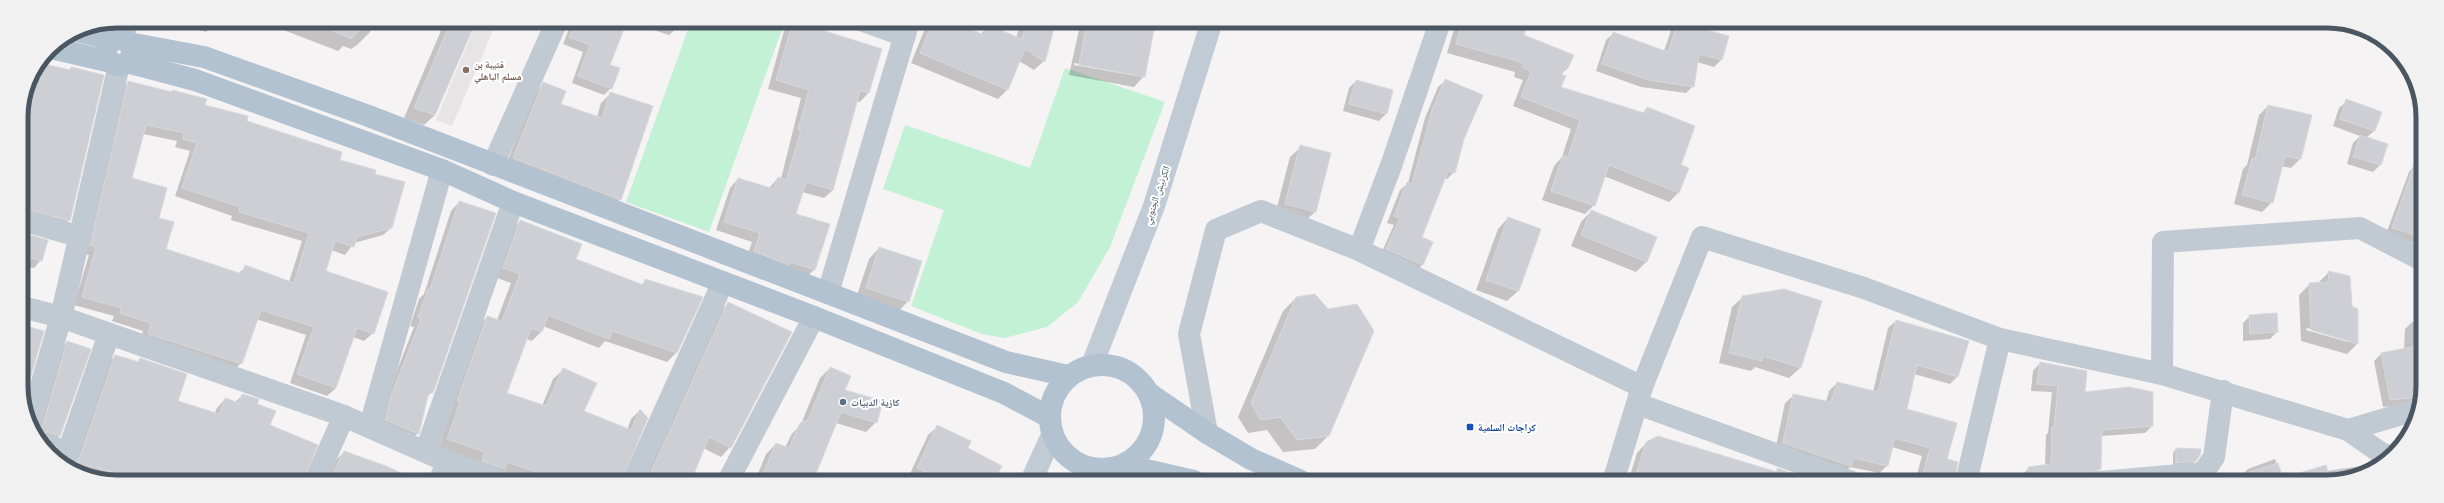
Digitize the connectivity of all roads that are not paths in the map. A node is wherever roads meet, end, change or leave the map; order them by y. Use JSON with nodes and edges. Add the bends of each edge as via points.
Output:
{"nodes":[{"id":1,"x":554,"y":28,"type":"edge"},
{"id":2,"x":1210,"y":28,"type":"edge"},
{"id":3,"x":1438,"y":28,"type":"edge"},
{"id":4,"x":907,"y":29,"type":"edge"},
{"id":5,"x":86,"y":34,"type":"edge"},
{"id":6,"x":121,"y":47,"type":"edge"},
{"id":7,"x":61,"y":48,"type":"edge"},
{"id":8,"x":493,"y":165,"type":"junction"},
{"id":9,"x":442,"y":170,"type":"junction"},
{"id":10,"x":513,"y":202,"type":"junction"},
{"id":11,"x":28,"y":222,"type":"edge"},
{"id":12,"x":80,"y":236,"type":"junction"},
{"id":13,"x":1359,"y":250,"type":"junction"},
{"id":14,"x":2416,"y":257,"type":"edge"},
{"id":15,"x":723,"y":282,"type":"junction"},
{"id":16,"x":828,"y":293,"type":"junction"},
{"id":17,"x":28,"y":309,"type":"edge"},
{"id":18,"x":814,"y":317,"type":"junction"},
{"id":19,"x":61,"y":318,"type":"junction"},
{"id":20,"x":109,"y":334,"type":"junction"},
{"id":21,"x":2000,"y":339,"type":"junction"},
{"id":22,"x":1092,"y":365,"type":"junction"},
{"id":23,"x":2162,"y":374,"type":"junction"},
{"id":24,"x":1068,"y":376,"type":"junction"},
{"id":25,"x":2223,"y":391,"type":"junction"},
{"id":26,"x":1150,"y":394,"type":"junction"},
{"id":27,"x":1640,"y":395,"type":"junction"},
{"id":28,"x":2412,"y":411,"type":"edge"},
{"id":29,"x":33,"y":414,"type":"edge"},
{"id":30,"x":344,"y":416,"type":"junction"},
{"id":31,"x":370,"y":426,"type":"junction"},
{"id":32,"x":1051,"y":426,"type":"junction"},
{"id":33,"x":2348,"y":430,"type":"junction"},
{"id":34,"x":1207,"y":433,"type":"junction"},
{"id":35,"x":52,"y":447,"type":"edge"},
{"id":36,"x":426,"y":451,"type":"junction"},
{"id":37,"x":2384,"y":454,"type":"edge"},
{"id":38,"x":1124,"y":466,"type":"junction"},
{"id":39,"x":444,"y":472,"type":"edge"},
{"id":40,"x":318,"y":475,"type":"edge"},
{"id":41,"x":463,"y":475,"type":"edge"},
{"id":42,"x":636,"y":475,"type":"edge"},
{"id":43,"x":731,"y":475,"type":"edge"},
{"id":44,"x":1033,"y":475,"type":"edge"},
{"id":45,"x":1165,"y":475,"type":"edge"},
{"id":46,"x":1286,"y":475,"type":"edge"},
{"id":47,"x":1614,"y":475,"type":"edge"},
{"id":48,"x":1835,"y":475,"type":"edge"},
{"id":49,"x":1968,"y":475,"type":"edge"},
{"id":50,"x":2204,"y":475,"type":"edge"}],
"edges":[{"from":1,"to":8,"type":"street"},
{"from":2,"to":22,"type":"main road","name":"الكرنيش الجنوبي","via":[[1154,206]]},
{"from":3,"to":13,"type":"street"},
{"from":4,"to":16,"type":"street"},
{"from":5,"to":6,"type":"main road"},
{"from":6,"to":7,"type":"main road"},
{"from":6,"to":8,"type":"main road","via":[[204,57],[366,115]]},
{"from":6,"to":9,"type":"main road","via":[[195,80]]},
{"from":6,"to":12,"type":"street"},
{"from":8,"to":16,"type":"main road"},
{"from":9,"to":10,"type":"main road"},
{"from":9,"to":31,"type":"street"},
{"from":10,"to":15,"type":"main road"},
{"from":10,"to":36,"type":"street"},
{"from":11,"to":12,"type":"street"},
{"from":12,"to":19,"type":"street"},
{"from":13,"to":27,"type":"street"},
{"from":13,"to":34,"type":"street","via":[[1261,211],[1216,230],[1189,334]]},
{"from":14,"to":23,"type":"street","via":[[2360,228],[2163,242]]},
{"from":15,"to":18,"type":"main road"},
{"from":15,"to":42,"type":"street"},
{"from":16,"to":24,"type":"main road","via":[[1006,362]]},
{"from":17,"to":19,"type":"street"},
{"from":18,"to":32,"type":"main road","via":[[1004,393]]},
{"from":18,"to":43,"type":"street"},
{"from":19,"to":20,"type":"street"},
{"from":19,"to":29,"type":"street"},
{"from":20,"to":30,"type":"street"},
{"from":20,"to":35,"type":"street","via":[[68,452]]},
{"from":21,"to":23,"type":"street"},
{"from":21,"to":27,"type":"street","via":[[1864,288],[1702,237]]},
{"from":21,"to":49,"type":"street"},
{"from":22,"to":24,"type":"main road"},
{"from":22,"to":26,"type":"main road","via":[[1110,364],[1127,370]]},
{"from":23,"to":25,"type":"street"},
{"from":24,"to":32,"type":"main road","via":[[1052,400]]},
{"from":25,"to":33,"type":"street"},
{"from":25,"to":50,"type":"street","via":[[2214,457]]},
{"from":26,"to":34,"type":"main road"},
{"from":26,"to":38,"type":"main road","via":[[1155,410],[1154,427],[1138,456]]},
{"from":27,"to":47,"type":"street"},
{"from":27,"to":48,"type":"street"},
{"from":28,"to":33,"type":"street"},
{"from":30,"to":31,"type":"street"},
{"from":30,"to":40,"type":"street"},
{"from":31,"to":36,"type":"street"},
{"from":32,"to":38,"type":"main road","via":[[1061,451],[1075,463],[1091,469],[1108,470]]},
{"from":32,"to":44,"type":"main road"},
{"from":33,"to":37,"type":"street"},
{"from":34,"to":46,"type":"main road","via":[[1251,459]]},
{"from":36,"to":39,"type":"street"},
{"from":38,"to":45,"type":"main road"},
{"from":39,"to":41,"type":"street"}]}
